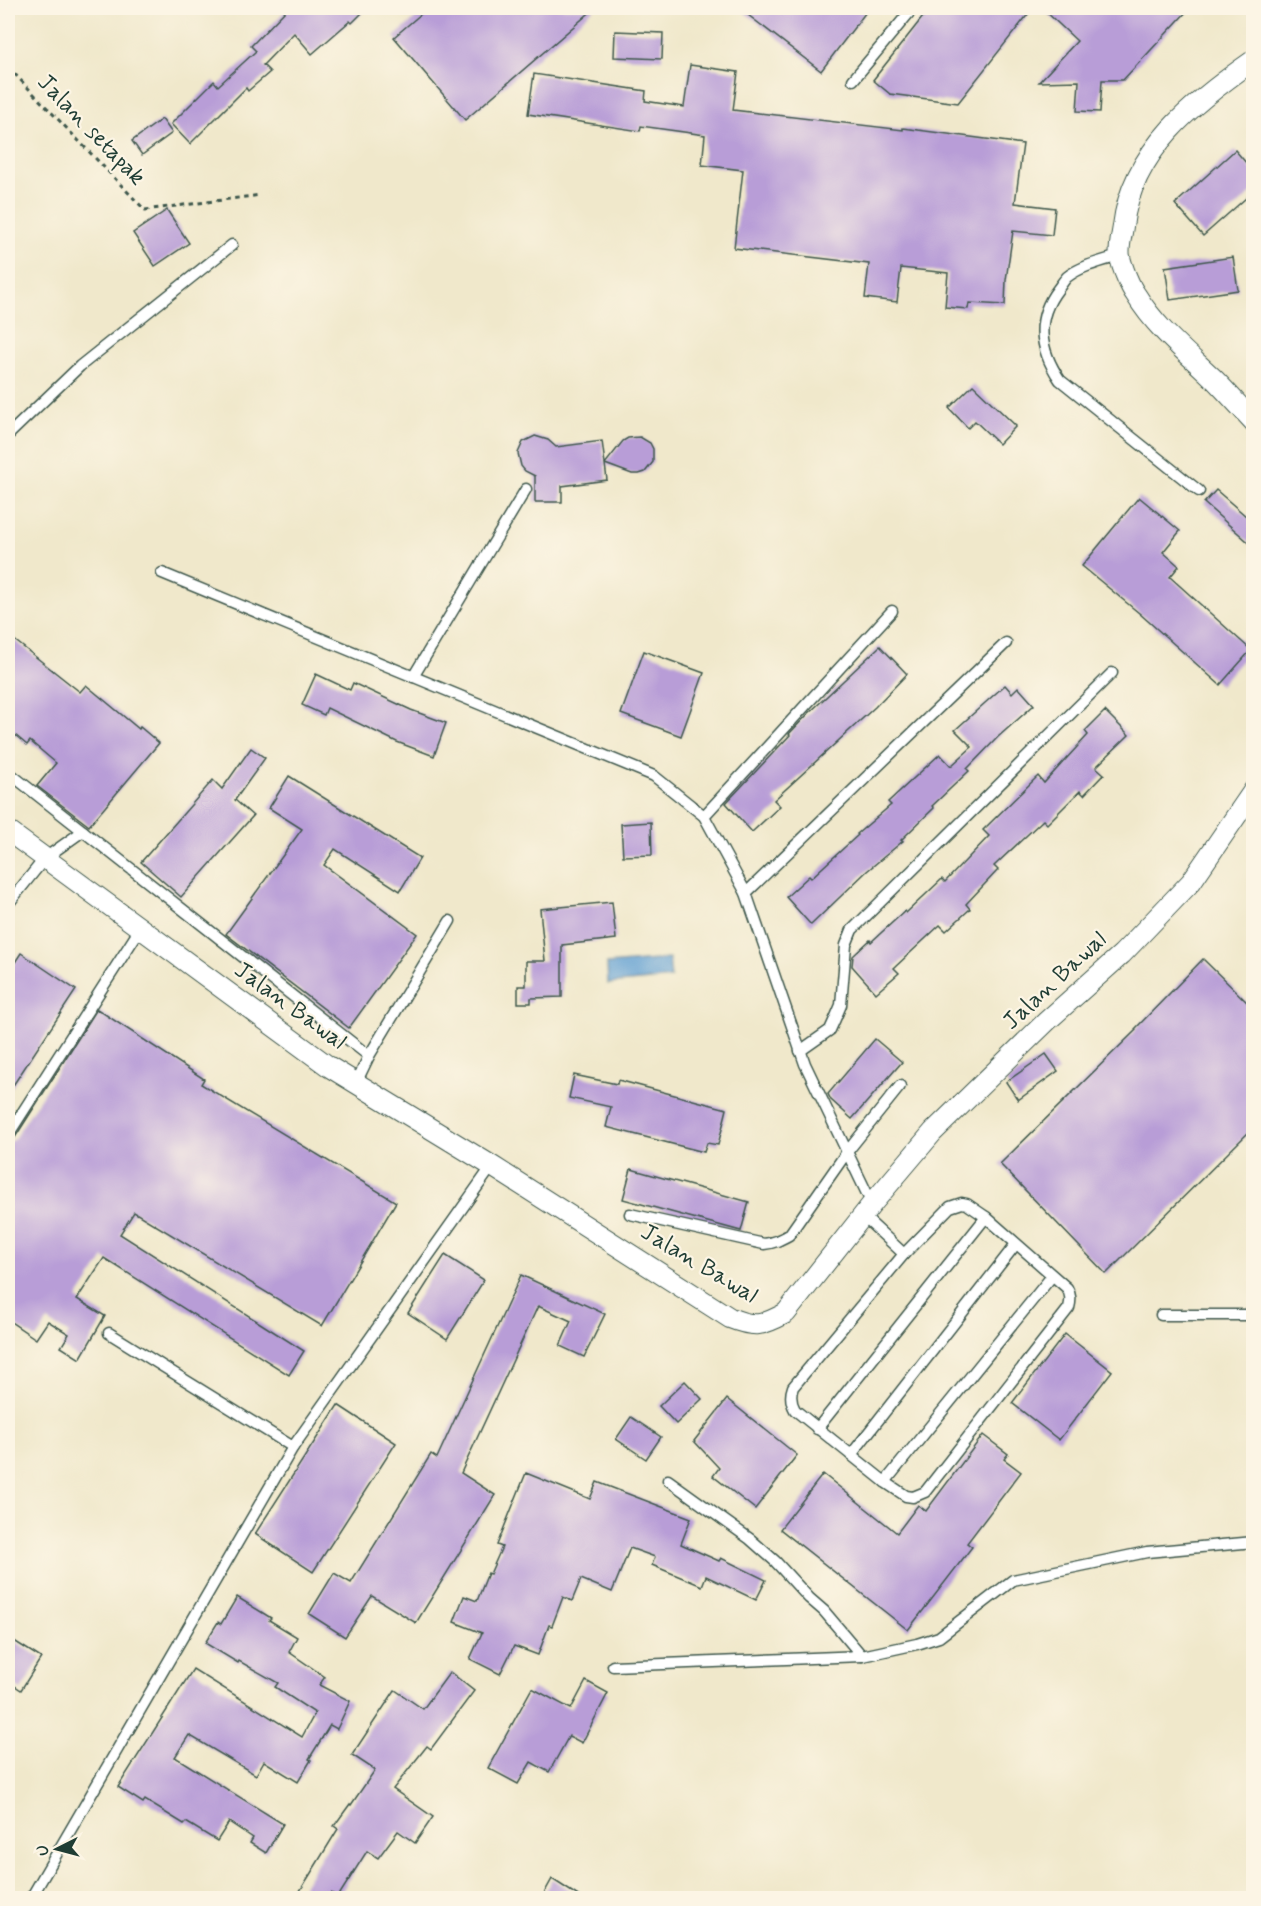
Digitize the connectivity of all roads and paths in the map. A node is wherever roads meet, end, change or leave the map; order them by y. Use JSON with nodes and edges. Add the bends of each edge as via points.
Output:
{"nodes":[{"id":1,"x":913,"y":8,"type":"edge"},
{"id":2,"x":1254,"y":60,"type":"edge"},
{"id":3,"x":8,"y":67,"type":"edge"},
{"id":4,"x":854,"y":80,"type":"dead end"},
{"id":5,"x":261,"y":195,"type":"dead end"},
{"id":6,"x":232,"y":245,"type":"dead end"},
{"id":7,"x":1119,"y":256,"type":"junction"},
{"id":8,"x":1254,"y":422,"type":"edge"},
{"id":9,"x":8,"y":435,"type":"edge"},
{"id":10,"x":526,"y":489,"type":"dead end"},
{"id":11,"x":1199,"y":491,"type":"dead end"},
{"id":12,"x":162,"y":573,"type":"dead end"},
{"id":13,"x":892,"y":610,"type":"dead end"},
{"id":14,"x":1006,"y":643,"type":"dead end"},
{"id":15,"x":1112,"y":673,"type":"dead end"},
{"id":16,"x":413,"y":677,"type":"junction"},
{"id":17,"x":8,"y":772,"type":"edge"},
{"id":18,"x":1254,"y":790,"type":"edge"},
{"id":19,"x":704,"y":816,"type":"junction"},
{"id":20,"x":8,"y":831,"type":"edge"},
{"id":21,"x":83,"y":831,"type":"junction"},
{"id":22,"x":45,"y":858,"type":"junction"},
{"id":23,"x":746,"y":893,"type":"junction"},
{"id":24,"x":8,"y":904,"type":"edge"},
{"id":25,"x":450,"y":921,"type":"dead end"},
{"id":26,"x":140,"y":929,"type":"junction"},
{"id":27,"x":800,"y":1051,"type":"junction"},
{"id":28,"x":369,"y":1056,"type":"junction"},
{"id":29,"x":356,"y":1083,"type":"junction"},
{"id":30,"x":900,"y":1086,"type":"dead end"},
{"id":31,"x":8,"y":1135,"type":"edge"},
{"id":32,"x":847,"y":1152,"type":"junction"},
{"id":33,"x":492,"y":1166,"type":"junction"},
{"id":34,"x":868,"y":1210,"type":"junction"},
{"id":35,"x":630,"y":1214,"type":"dead end"},
{"id":36,"x":986,"y":1217,"type":"junction"},
{"id":37,"x":1016,"y":1244,"type":"junction"},
{"id":38,"x":904,"y":1254,"type":"junction"},
{"id":39,"x":1052,"y":1275,"type":"junction"},
{"id":40,"x":1254,"y":1315,"type":"edge"},
{"id":41,"x":1161,"y":1316,"type":"dead end"},
{"id":42,"x":109,"y":1333,"type":"dead end"},
{"id":43,"x":818,"y":1430,"type":"junction"},
{"id":44,"x":293,"y":1447,"type":"junction"},
{"id":45,"x":851,"y":1455,"type":"junction"},
{"id":46,"x":668,"y":1480,"type":"dead end"},
{"id":47,"x":885,"y":1482,"type":"junction"},
{"id":48,"x":1254,"y":1542,"type":"edge"},
{"id":49,"x":862,"y":1656,"type":"junction"},
{"id":50,"x":613,"y":1666,"type":"dead end"},
{"id":51,"x":31,"y":1899,"type":"edge"}],
"edges":[{"from":1,"to":4,"type":"lane"},
{"from":2,"to":7,"type":"street","via":[[1176,121],[1147,157],[1132,187]]},
{"from":3,"to":5,"type":"path","name":"Jalan setapak","via":[[145,210]]},
{"from":6,"to":9,"type":"lane","via":[[80,366]]},
{"from":7,"to":8,"type":"street","via":[[1135,295],[1168,337]]},
{"from":7,"to":11,"type":"lane","via":[[1066,278],[1050,300],[1043,322],[1043,344],[1050,365],[1060,380]]},
{"from":10,"to":16,"type":"lane"},
{"from":12,"to":16,"type":"lane"},
{"from":13,"to":19,"type":"lane"},
{"from":14,"to":23,"type":"lane"},
{"from":15,"to":27,"type":"lane","via":[[852,930],[846,945],[841,1005],[835,1019],[830,1030]]},
{"from":16,"to":19,"type":"lane","via":[[654,776]]},
{"from":17,"to":21,"type":"lane"},
{"from":18,"to":34,"type":"street","name":"Jalan Bawal","via":[[1191,882],[1122,954],[933,1131]]},
{"from":19,"to":23,"type":"lane"},
{"from":20,"to":22,"type":"street","name":"Jalan Bawal"},
{"from":21,"to":22,"type":"lane"},
{"from":21,"to":28,"type":"lane"},
{"from":22,"to":24,"type":"lane"},
{"from":22,"to":26,"type":"street","name":"Jalan Bawal"},
{"from":23,"to":27,"type":"lane"},
{"from":25,"to":28,"type":"lane"},
{"from":26,"to":29,"type":"street","name":"Jalan Bawal"},
{"from":26,"to":31,"type":"lane"},
{"from":27,"to":32,"type":"lane"},
{"from":28,"to":29,"type":"lane"},
{"from":29,"to":33,"type":"street","name":"Jalan Bawal"},
{"from":30,"to":32,"type":"lane"},
{"from":32,"to":34,"type":"lane"},
{"from":32,"to":35,"type":"lane","via":[[789,1235],[774,1243]]},
{"from":33,"to":34,"type":"street","name":"Jalan Bawal","via":[[730,1318],[748,1325],[768,1323],[786,1313]]},
{"from":33,"to":44,"type":"lane"},
{"from":34,"to":38,"type":"lane"},
{"from":36,"to":37,"type":"lane"},
{"from":36,"to":38,"type":"lane","via":[[967,1204],[954,1204]]},
{"from":36,"to":43,"type":"lane"},
{"from":37,"to":39,"type":"lane"},
{"from":37,"to":45,"type":"lane"},
{"from":38,"to":43,"type":"lane","via":[[793,1387],[792,1405]]},
{"from":39,"to":47,"type":"lane"},
{"from":39,"to":47,"type":"lane","via":[[1067,1288],[1070,1308],[925,1492],[906,1496]]},
{"from":40,"to":41,"type":"lane"},
{"from":42,"to":44,"type":"lane"},
{"from":43,"to":45,"type":"lane"},
{"from":44,"to":51,"type":"lane"},
{"from":45,"to":47,"type":"lane"},
{"from":46,"to":49,"type":"lane","via":[[761,1548]]},
{"from":48,"to":49,"type":"lane","via":[[1147,1552],[1013,1580],[939,1637]]},
{"from":49,"to":50,"type":"lane"}]}
